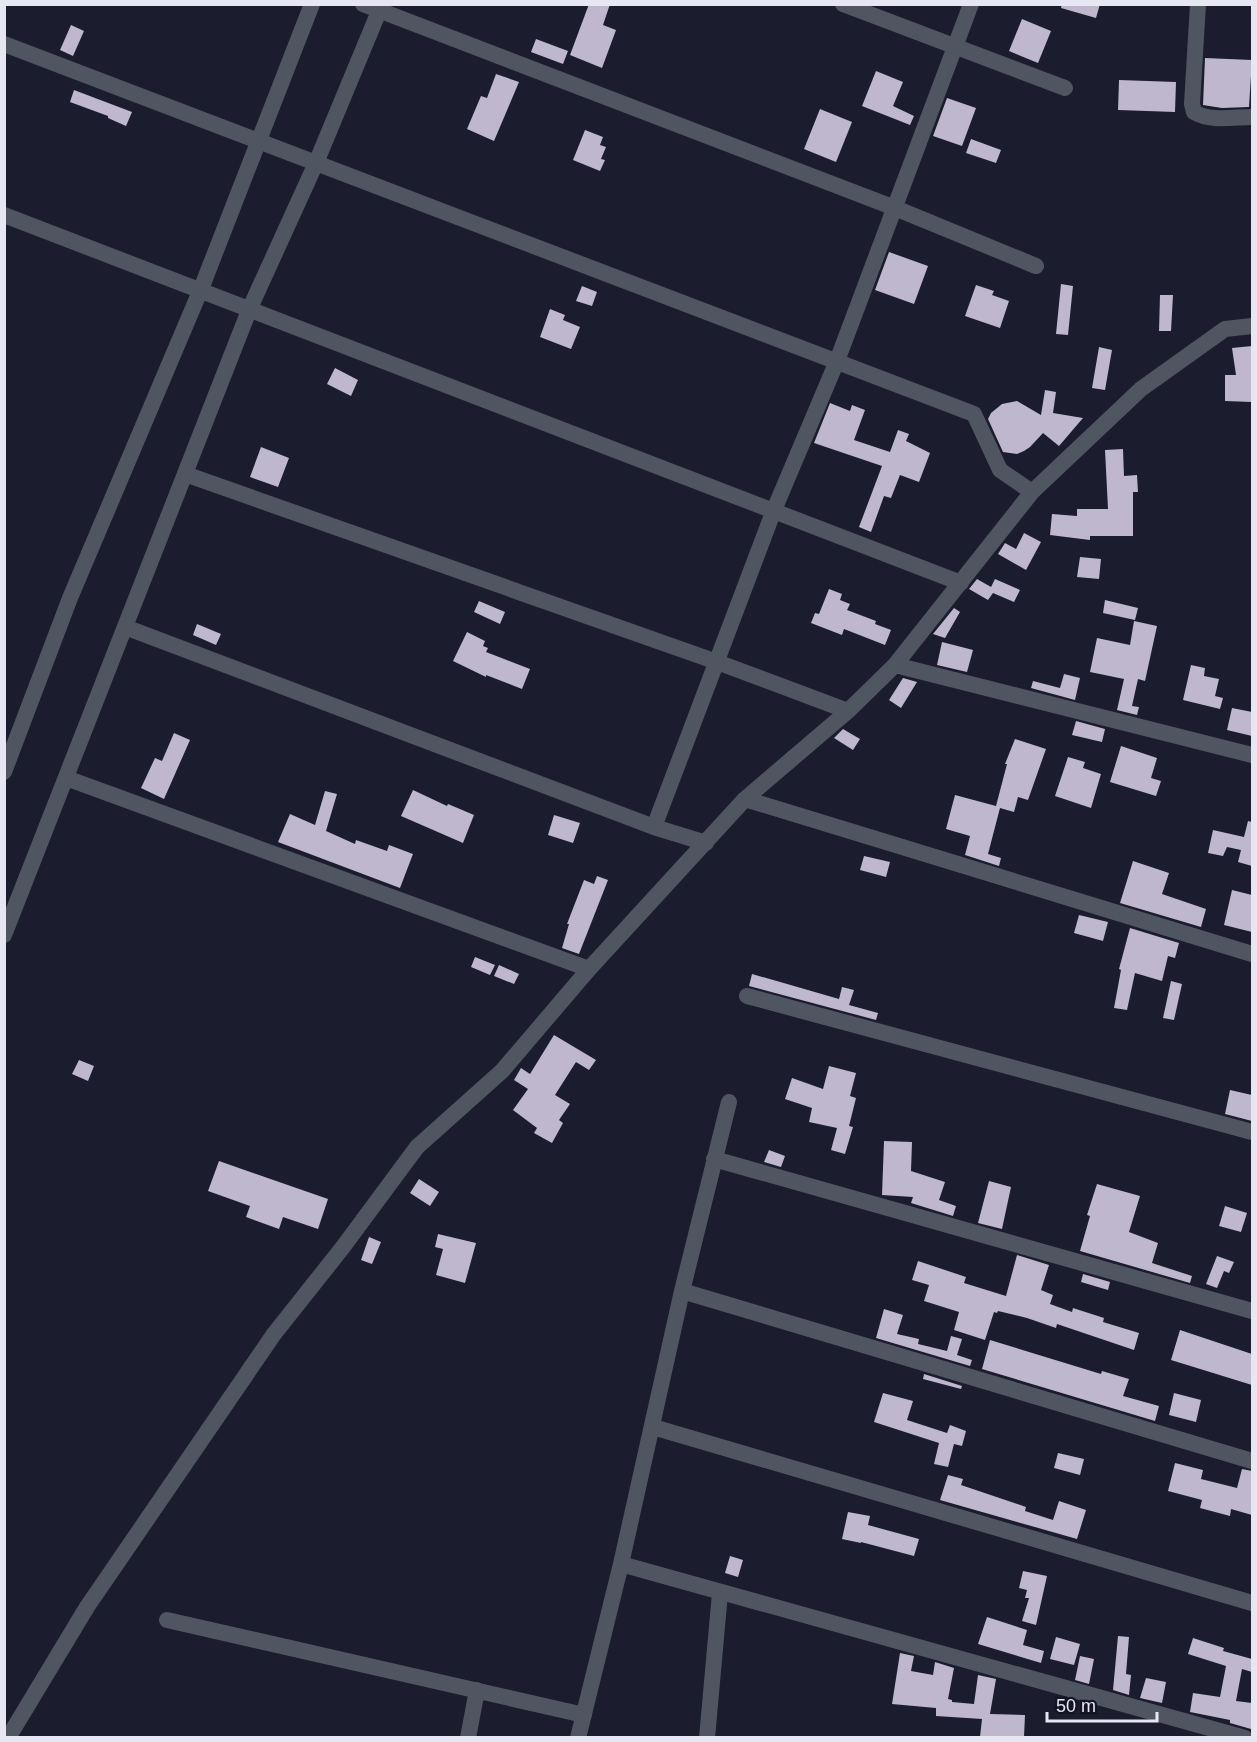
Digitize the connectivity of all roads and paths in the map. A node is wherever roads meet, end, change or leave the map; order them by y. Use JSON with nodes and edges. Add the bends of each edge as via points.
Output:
{"nodes":[{"id":1,"x":312,"y":4,"type":"edge"},
{"id":2,"x":363,"y":4,"type":"edge"},
{"id":3,"x":843,"y":4,"type":"edge"},
{"id":4,"x":971,"y":4,"type":"edge"},
{"id":5,"x":1198,"y":4,"type":"edge"},
{"id":6,"x":381,"y":8,"type":"edge"},
{"id":7,"x":4,"y":44,"type":"edge"},
{"id":8,"x":955,"y":46,"type":"junction"},
{"id":9,"x":1065,"y":88,"type":"dead end"},
{"id":10,"x":1252,"y":117,"type":"edge"},
{"id":11,"x":258,"y":141,"type":"junction"},
{"id":12,"x":316,"y":163,"type":"junction"},
{"id":13,"x":895,"y":208,"type":"junction"},
{"id":14,"x":4,"y":215,"type":"edge"},
{"id":15,"x":1036,"y":266,"type":"dead end"},
{"id":16,"x":201,"y":289,"type":"junction"},
{"id":17,"x":250,"y":308,"type":"junction"},
{"id":18,"x":1252,"y":326,"type":"edge"},
{"id":19,"x":837,"y":361,"type":"junction"},
{"id":20,"x":185,"y":474,"type":"junction"},
{"id":21,"x":1032,"y":492,"type":"junction"},
{"id":22,"x":774,"y":510,"type":"junction"},
{"id":23,"x":961,"y":583,"type":"junction"},
{"id":24,"x":125,"y":627,"type":"junction"},
{"id":25,"x":717,"y":662,"type":"junction"},
{"id":26,"x":895,"y":665,"type":"junction"},
{"id":27,"x":848,"y":711,"type":"junction"},
{"id":28,"x":1252,"y":754,"type":"edge"},
{"id":29,"x":4,"y":772,"type":"edge"},
{"id":30,"x":66,"y":778,"type":"junction"},
{"id":31,"x":745,"y":799,"type":"junction"},
{"id":32,"x":654,"y":827,"type":"junction"},
{"id":33,"x":706,"y":843,"type":"junction"},
{"id":34,"x":4,"y":936,"type":"edge"},
{"id":35,"x":1252,"y":954,"type":"edge"},
{"id":36,"x":589,"y":969,"type":"junction"},
{"id":37,"x":747,"y":996,"type":"dead end"},
{"id":38,"x":729,"y":1102,"type":"dead end"},
{"id":39,"x":1252,"y":1132,"type":"edge"},
{"id":40,"x":714,"y":1159,"type":"junction"},
{"id":41,"x":682,"y":1291,"type":"junction"},
{"id":42,"x":1252,"y":1311,"type":"edge"},
{"id":43,"x":653,"y":1427,"type":"junction"},
{"id":44,"x":1252,"y":1461,"type":"edge"},
{"id":45,"x":621,"y":1564,"type":"junction"},
{"id":46,"x":720,"y":1593,"type":"junction"},
{"id":47,"x":1252,"y":1603,"type":"edge"},
{"id":48,"x":167,"y":1620,"type":"dead end"},
{"id":49,"x":477,"y":1690,"type":"junction"},
{"id":50,"x":584,"y":1714,"type":"junction"},
{"id":51,"x":8,"y":1737,"type":"edge"},
{"id":52,"x":468,"y":1737,"type":"edge"},
{"id":53,"x":578,"y":1737,"type":"edge"},
{"id":54,"x":707,"y":1737,"type":"edge"},
{"id":55,"x":1245,"y":1737,"type":"edge"}],
"edges":[{"from":1,"to":11,"type":"street"},
{"from":2,"to":6,"type":"street"},
{"from":3,"to":8,"type":"street"},
{"from":4,"to":8,"type":"street"},
{"from":5,"to":10,"type":"street","via":[[1194,112],[1208,117]]},
{"from":6,"to":12,"type":"street"},
{"from":6,"to":13,"type":"street"},
{"from":7,"to":11,"type":"street"},
{"from":8,"to":9,"type":"street"},
{"from":8,"to":13,"type":"street"},
{"from":11,"to":12,"type":"street"},
{"from":11,"to":16,"type":"street"},
{"from":12,"to":17,"type":"street"},
{"from":12,"to":19,"type":"street"},
{"from":13,"to":15,"type":"street"},
{"from":13,"to":19,"type":"street"},
{"from":14,"to":16,"type":"street"},
{"from":16,"to":17,"type":"street"},
{"from":16,"to":29,"type":"street","via":[[70,598]]},
{"from":17,"to":20,"type":"street"},
{"from":17,"to":22,"type":"street"},
{"from":18,"to":21,"type":"street","via":[[1225,329],[1141,389]]},
{"from":19,"to":21,"type":"street","via":[[974,414],[1000,470]]},
{"from":19,"to":22,"type":"street"},
{"from":20,"to":24,"type":"street"},
{"from":20,"to":25,"type":"street"},
{"from":21,"to":23,"type":"street"},
{"from":22,"to":23,"type":"street"},
{"from":22,"to":25,"type":"street"},
{"from":23,"to":26,"type":"street"},
{"from":24,"to":30,"type":"street"},
{"from":24,"to":32,"type":"street"},
{"from":25,"to":27,"type":"street"},
{"from":25,"to":32,"type":"street"},
{"from":26,"to":27,"type":"street"},
{"from":26,"to":28,"type":"street"},
{"from":27,"to":31,"type":"street"},
{"from":30,"to":34,"type":"street"},
{"from":30,"to":36,"type":"street"},
{"from":31,"to":33,"type":"street"},
{"from":31,"to":35,"type":"street"},
{"from":32,"to":33,"type":"street"},
{"from":33,"to":36,"type":"street"},
{"from":36,"to":51,"type":"street","via":[[502,1071],[417,1147],[274,1334],[87,1607]]},
{"from":37,"to":39,"type":"street"},
{"from":38,"to":40,"type":"street"},
{"from":40,"to":41,"type":"street"},
{"from":40,"to":42,"type":"street"},
{"from":41,"to":43,"type":"street"},
{"from":41,"to":44,"type":"street"},
{"from":43,"to":45,"type":"street"},
{"from":43,"to":47,"type":"street"},
{"from":45,"to":46,"type":"street"},
{"from":45,"to":50,"type":"street"},
{"from":46,"to":54,"type":"street"},
{"from":46,"to":55,"type":"street"},
{"from":48,"to":49,"type":"street"},
{"from":49,"to":50,"type":"street"},
{"from":49,"to":52,"type":"street"},
{"from":50,"to":53,"type":"street"}]}
